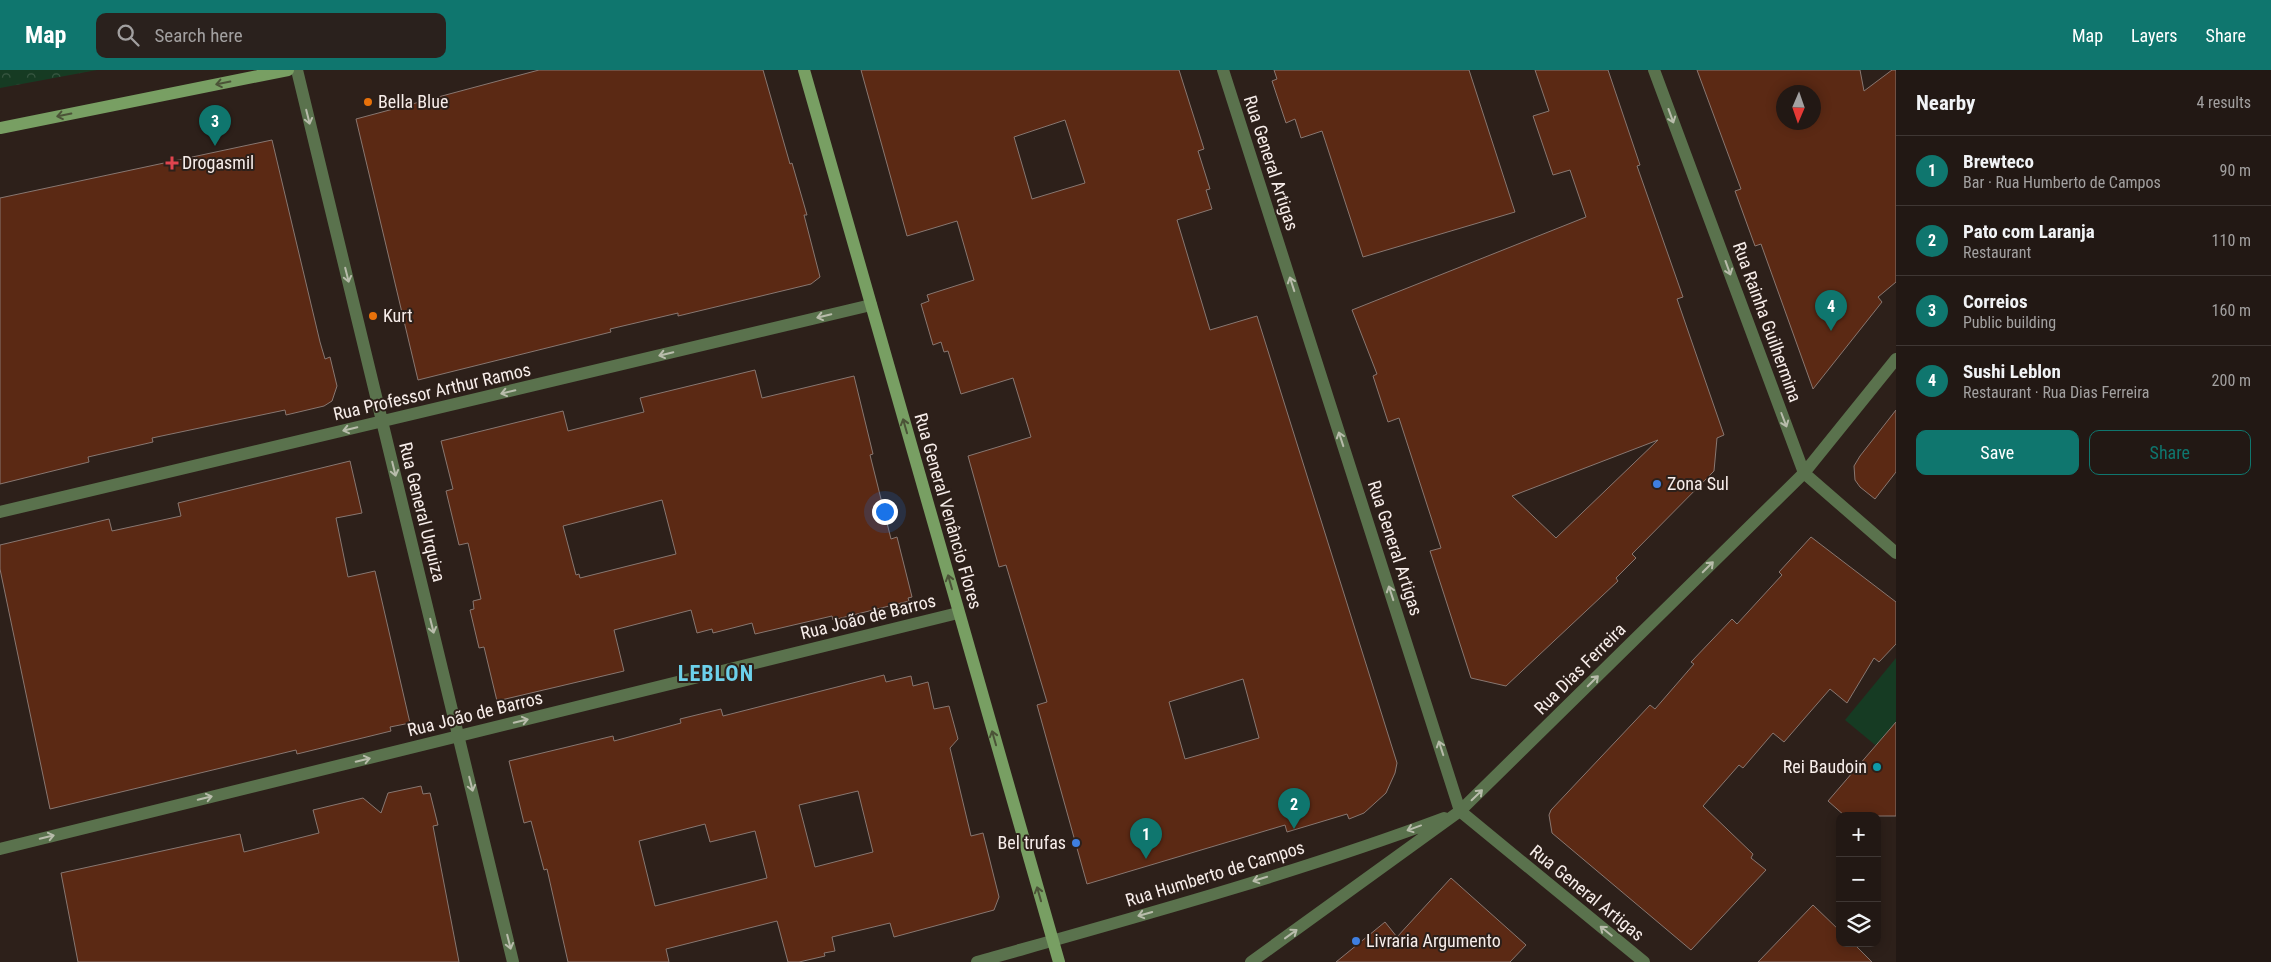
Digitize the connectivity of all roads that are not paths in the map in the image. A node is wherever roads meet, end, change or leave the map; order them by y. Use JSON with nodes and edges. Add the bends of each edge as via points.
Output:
{"nodes":[{"id":1,"x":288,"y":70,"type":"edge"},
{"id":2,"x":297,"y":70,"type":"edge"},
{"id":3,"x":804,"y":70,"type":"edge"},
{"id":4,"x":1223,"y":70,"type":"edge"},
{"id":5,"x":1654,"y":70,"type":"edge"},
{"id":6,"x":0,"y":128,"type":"edge"},
{"id":7,"x":871,"y":305,"type":"junction"},
{"id":8,"x":1896,"y":359,"type":"edge"},
{"id":9,"x":382,"y":421,"type":"junction"},
{"id":10,"x":1804,"y":473,"type":"junction"},
{"id":11,"x":0,"y":512,"type":"edge"},
{"id":12,"x":1896,"y":553,"type":"edge"},
{"id":13,"x":958,"y":613,"type":"junction"},
{"id":14,"x":459,"y":736,"type":"junction"},
{"id":15,"x":1460,"y":811,"type":"junction"},
{"id":16,"x":0,"y":849,"type":"edge"},
{"id":17,"x":1052,"y":941,"type":"junction"},
{"id":18,"x":514,"y":962,"type":"edge"},
{"id":19,"x":977,"y":962,"type":"edge"},
{"id":20,"x":1059,"y":962,"type":"edge"},
{"id":21,"x":1251,"y":962,"type":"edge"},
{"id":22,"x":1644,"y":962,"type":"edge"}],
"edges":[{"from":1,"to":6,"type":"street","one_way":true},
{"from":2,"to":9,"type":"street","name":"Rua General Urquiza","one_way":true},
{"from":3,"to":7,"type":"street","name":"Rua General Venâncio Flores"},
{"from":15,"to":4,"type":"street","name":"Rua General Artigas","one_way":true},
{"from":5,"to":10,"type":"street","name":"Rua Rainha Guilhermina","one_way":true},
{"from":7,"to":9,"type":"street","name":"Rua Professor Arthur Ramos","one_way":true},
{"from":13,"to":7,"type":"street","name":"Rua General Venâncio Flores","one_way":true},
{"from":8,"to":10,"type":"street","name":"Rua Dias Ferreira"},
{"from":9,"to":11,"type":"street","name":"Rua Professor Arthur Ramos","one_way":true},
{"from":9,"to":14,"type":"street","name":"Rua General Urquiza","one_way":true},
{"from":10,"to":12,"type":"street","name":"Rua Rainha Guilhermina"},
{"from":15,"to":10,"type":"street","name":"Rua Dias Ferreira","one_way":true},
{"from":14,"to":13,"type":"street","name":"Rua João de Barros","one_way":true},
{"from":17,"to":13,"type":"street","name":"Rua General Venâncio Flores","one_way":true},
{"from":16,"to":14,"type":"street","name":"Rua João de Barros","one_way":true},
{"from":14,"to":18,"type":"street","name":"Rua General Urquiza","one_way":true},
{"from":15,"to":17,"type":"street","name":"Rua Humberto de Campos","one_way":true,"via":[[1331,857]]},
{"from":21,"to":15,"type":"street","name":"Rua Dias Ferreira","one_way":true},
{"from":22,"to":15,"type":"street","name":"Rua General Artigas","one_way":true},
{"from":17,"to":19,"type":"street","name":"Rua Humberto de Campos"},
{"from":17,"to":20,"type":"street","name":"Rua General Venâncio Flores"}]}
